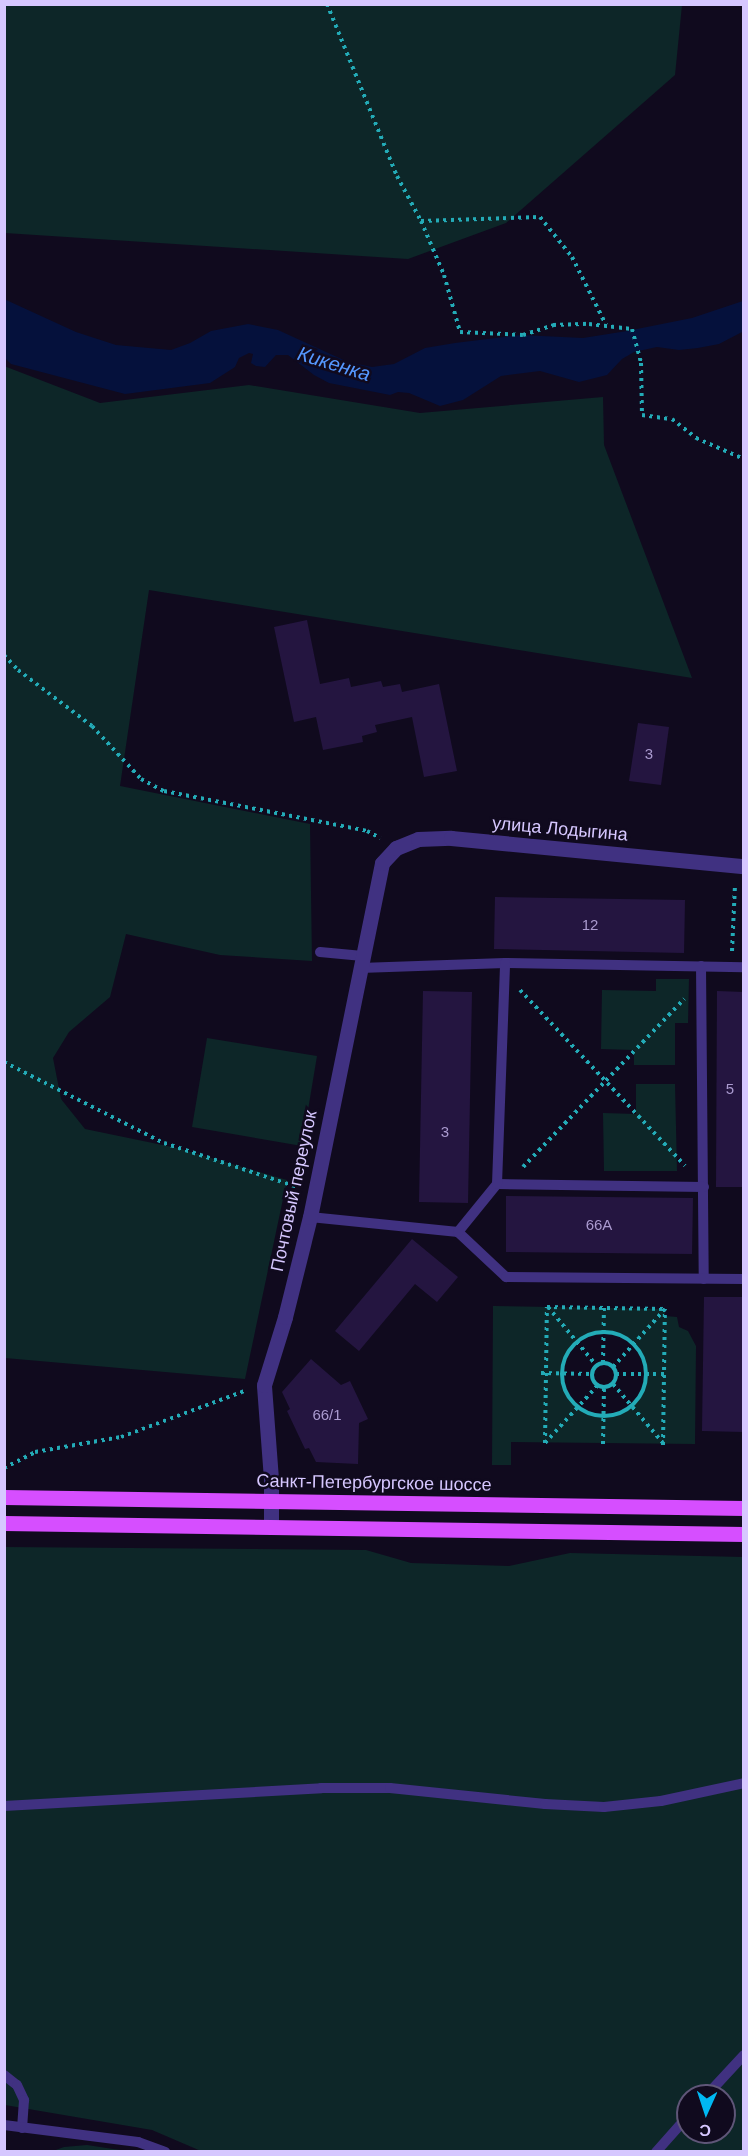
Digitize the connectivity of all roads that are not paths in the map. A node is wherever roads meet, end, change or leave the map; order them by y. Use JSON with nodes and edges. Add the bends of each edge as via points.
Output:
{"nodes":[{"id":1,"x":382,"y":863,"type":"joint"},
{"id":2,"x":740,"y":866,"type":"edge"},
{"id":3,"x":320,"y":952,"type":"dead end"},
{"id":4,"x":362,"y":962,"type":"junction"},
{"id":5,"x":701,"y":966,"type":"junction"},
{"id":6,"x":744,"y":967,"type":"edge"},
{"id":7,"x":504,"y":968,"type":"junction"},
{"id":8,"x":502,"y":1184,"type":"junction"},
{"id":9,"x":704,"y":1187,"type":"junction"},
{"id":10,"x":310,"y":1216,"type":"junction"},
{"id":11,"x":458,"y":1232,"type":"junction"},
{"id":12,"x":704,"y":1279,"type":"junction"},
{"id":13,"x":744,"y":1279,"type":"edge"},
{"id":14,"x":4,"y":1497,"type":"edge"},
{"id":15,"x":271,"y":1500,"type":"junction"},
{"id":16,"x":744,"y":1508,"type":"edge"},
{"id":17,"x":4,"y":1524,"type":"edge"},
{"id":18,"x":271,"y":1527,"type":"junction"},
{"id":19,"x":744,"y":1534,"type":"edge"},
{"id":20,"x":744,"y":1783,"type":"edge"},
{"id":21,"x":4,"y":1806,"type":"edge"},
{"id":22,"x":744,"y":2055,"type":"edge"},
{"id":23,"x":4,"y":2075,"type":"edge"},
{"id":24,"x":717,"y":2084,"type":"edge"},
{"id":25,"x":4,"y":2125,"type":"edge"},
{"id":26,"x":22,"y":2128,"type":"junction"},
{"id":27,"x":676,"y":2129,"type":"edge"},
{"id":28,"x":165,"y":2151,"type":"edge"},
{"id":29,"x":656,"y":2151,"type":"edge"}],
"edges":[{"from":1,"to":2,"type":"street","name":"улица Лодыгина","via":[[396,848],[418,839],[451,838]]},
{"from":1,"to":4,"type":"street","name":"Почтовый переулок"},
{"from":3,"to":4,"type":"lane"},
{"from":4,"to":7,"type":"lane"},
{"from":4,"to":10,"type":"street","name":"Почтовый переулок"},
{"from":5,"to":6,"type":"lane"},
{"from":5,"to":7,"type":"lane"},
{"from":5,"to":9,"type":"lane"},
{"from":7,"to":8,"type":"lane"},
{"from":8,"to":9,"type":"lane"},
{"from":8,"to":11,"type":"lane"},
{"from":9,"to":12,"type":"lane"},
{"from":10,"to":11,"type":"lane"},
{"from":10,"to":15,"type":"street","name":"Почтовый переулок","via":[[264,1385]]},
{"from":11,"to":12,"type":"lane","via":[[506,1277]]},
{"from":12,"to":13,"type":"lane"},
{"from":14,"to":15,"type":"main road","name":"Санкт-Петербургское шоссе"},
{"from":15,"to":16,"type":"main road","name":"Санкт-Петербургское шоссе"},
{"from":15,"to":18,"type":"street","name":"Почтовый переулок"},
{"from":17,"to":18,"type":"main road"},
{"from":18,"to":19,"type":"main road"},
{"from":20,"to":21,"type":"lane","via":[[661,1801],[604,1806],[390,1788],[301,1789]]},
{"from":22,"to":24,"type":"lane"},
{"from":23,"to":26,"type":"lane","via":[[17,2085],[24,2100]]},
{"from":25,"to":26,"type":"lane"},
{"from":26,"to":28,"type":"lane","via":[[138,2142]]},
{"from":27,"to":29,"type":"lane"}]}
